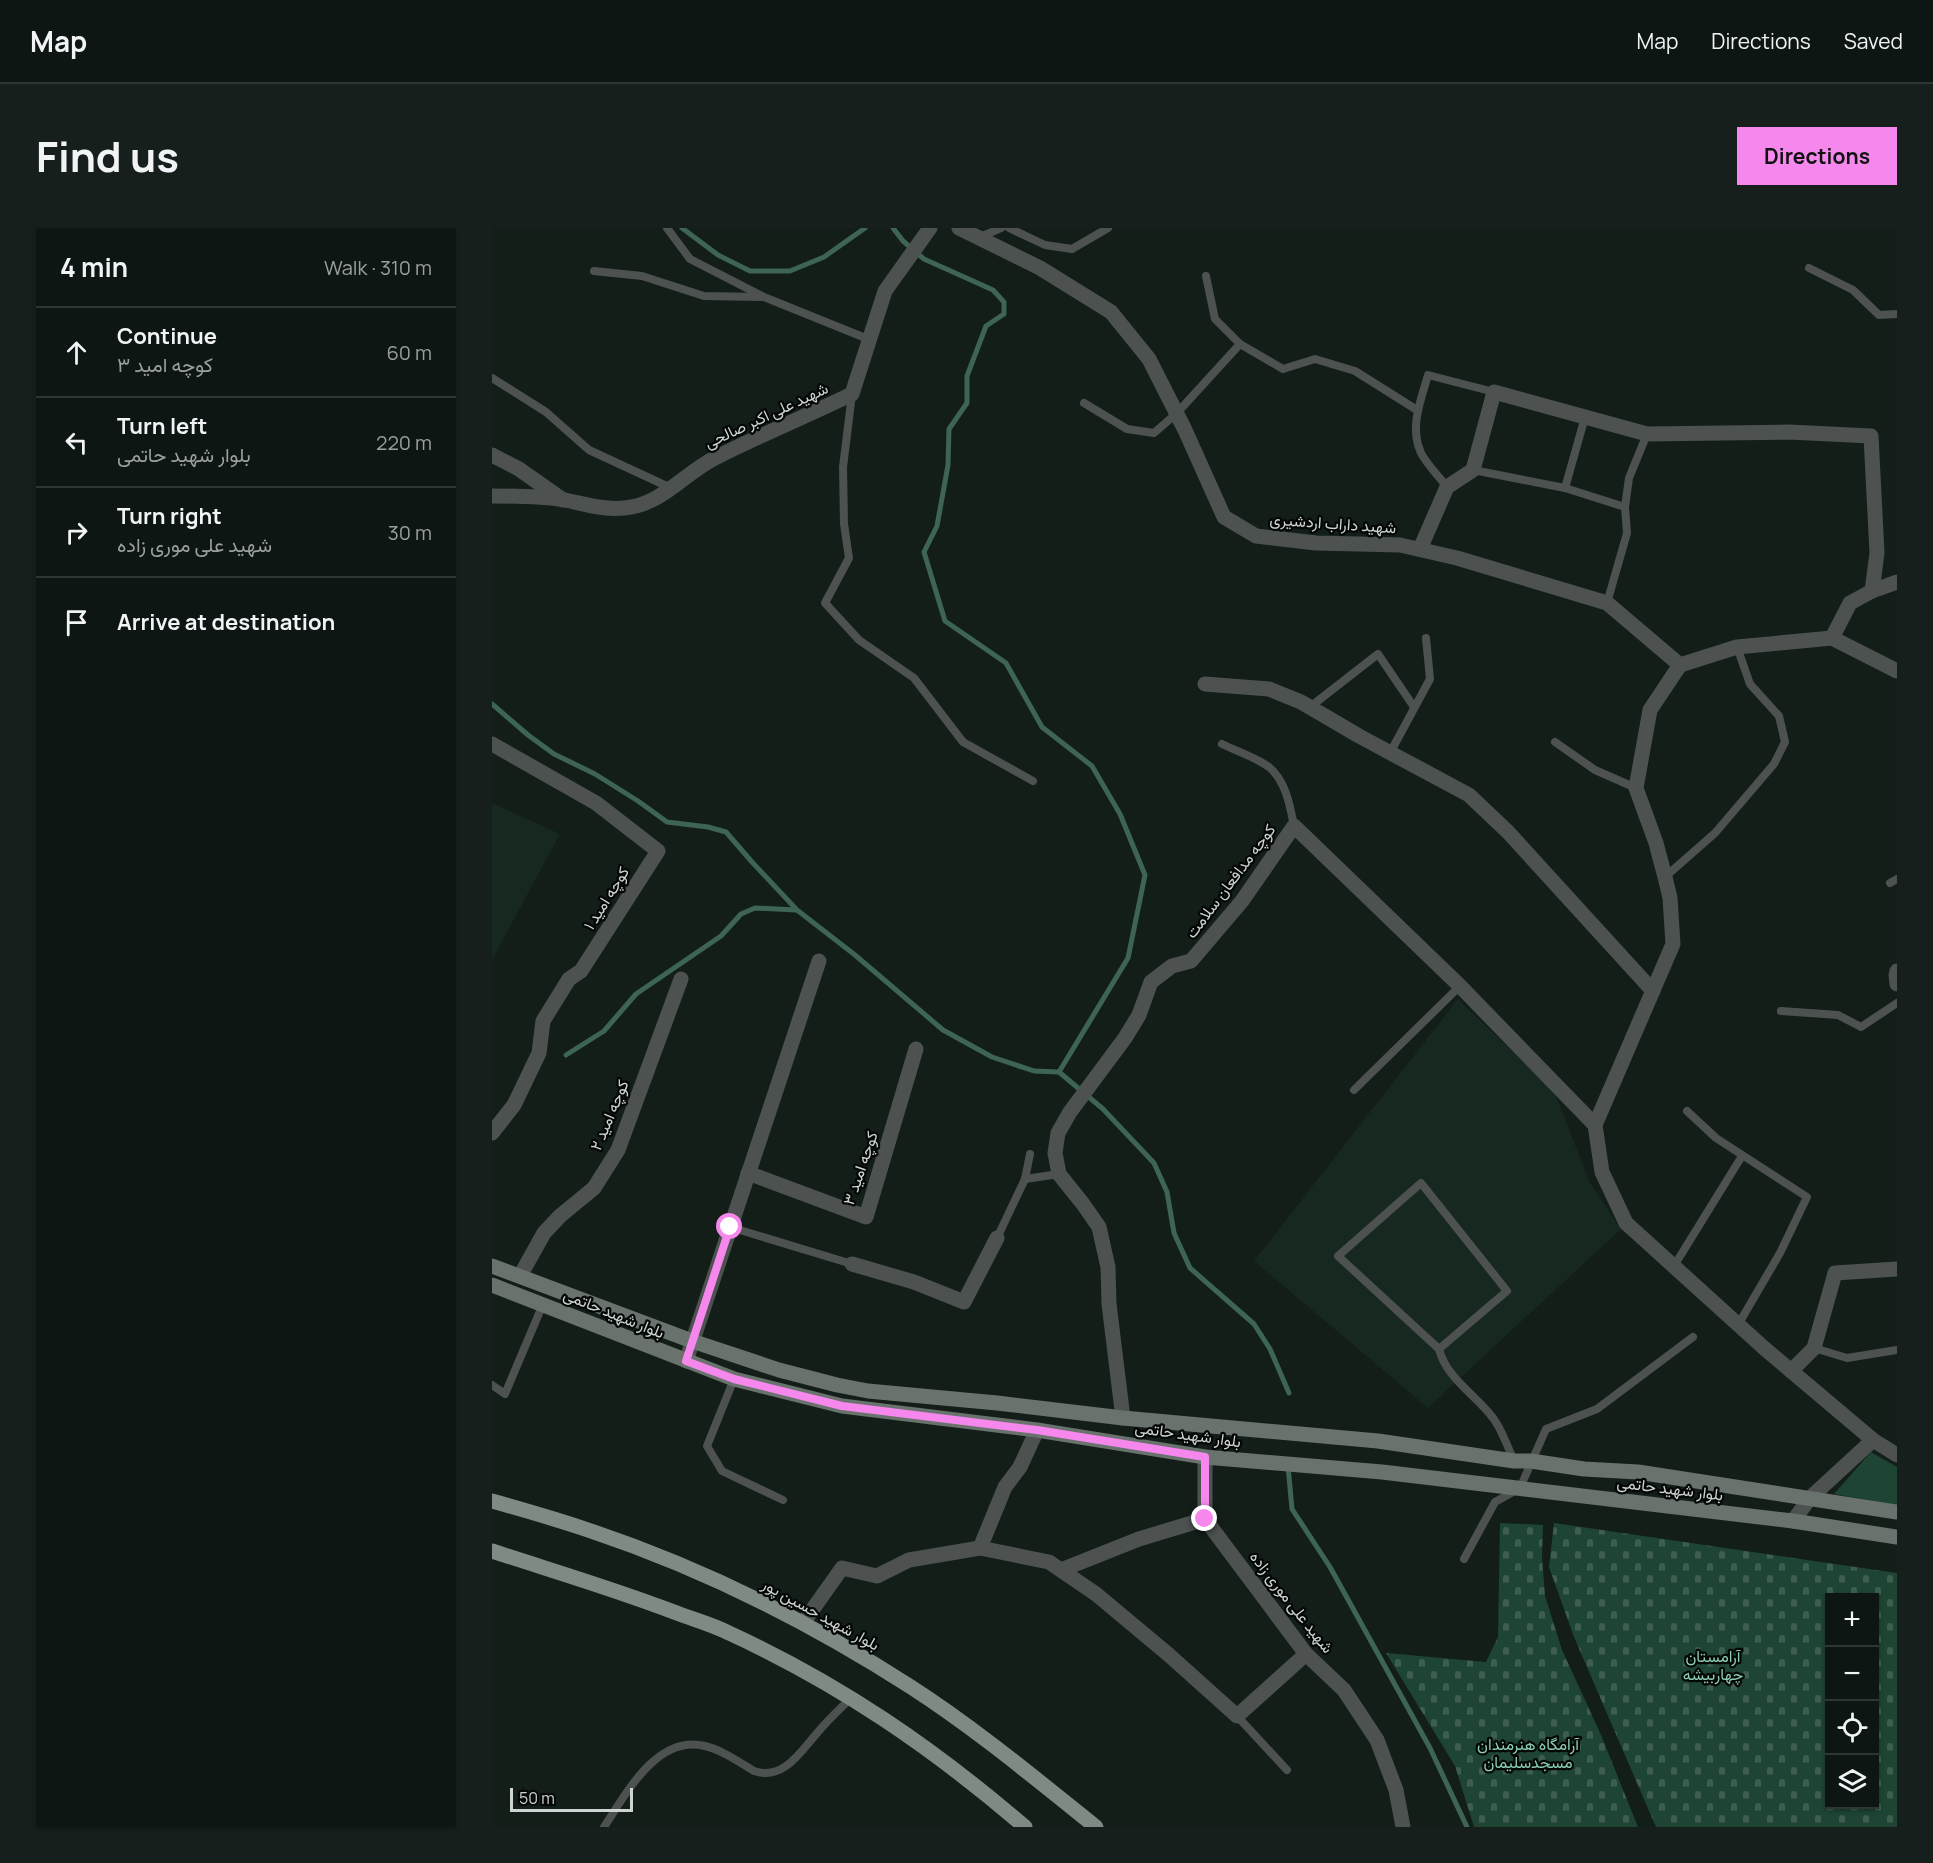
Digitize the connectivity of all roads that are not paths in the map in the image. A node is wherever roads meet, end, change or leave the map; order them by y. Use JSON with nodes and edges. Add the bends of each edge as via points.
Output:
{"nodes":[{"id":1,"x":667,"y":228,"type":"edge"},
{"id":2,"x":930,"y":228,"type":"edge"},
{"id":3,"x":959,"y":228,"type":"edge"},
{"id":4,"x":1001,"y":228,"type":"edge"},
{"id":5,"x":1009,"y":228,"type":"edge"},
{"id":6,"x":1108,"y":228,"type":"edge"},
{"id":7,"x":979,"y":238,"type":"junction"},
{"id":8,"x":1809,"y":268,"type":"dead end"},
{"id":9,"x":594,"y":271,"type":"dead end"},
{"id":10,"x":1206,"y":276,"type":"dead end"},
{"id":11,"x":764,"y":297,"type":"junction"},
{"id":12,"x":1897,"y":314,"type":"edge"},
{"id":13,"x":868,"y":339,"type":"junction"},
{"id":14,"x":1240,"y":344,"type":"junction"},
{"id":15,"x":492,"y":378,"type":"edge"},
{"id":16,"x":1494,"y":392,"type":"junction"},
{"id":17,"x":852,"y":394,"type":"junction"},
{"id":18,"x":1084,"y":403,"type":"dead end"},
{"id":19,"x":1418,"y":410,"type":"junction"},
{"id":20,"x":1177,"y":413,"type":"junction"},
{"id":21,"x":1585,"y":417,"type":"junction"},
{"id":22,"x":1647,"y":434,"type":"junction"},
{"id":23,"x":492,"y":455,"type":"edge"},
{"id":24,"x":1473,"y":470,"type":"junction"},
{"id":25,"x":1447,"y":487,"type":"junction"},
{"id":26,"x":1565,"y":488,"type":"junction"},
{"id":27,"x":673,"y":489,"type":"junction"},
{"id":28,"x":492,"y":496,"type":"edge"},
{"id":29,"x":564,"y":500,"type":"junction"},
{"id":30,"x":1626,"y":507,"type":"junction"},
{"id":31,"x":1420,"y":549,"type":"junction"},
{"id":32,"x":1897,"y":582,"type":"edge"},
{"id":33,"x":1872,"y":591,"type":"junction"},
{"id":34,"x":1607,"y":603,"type":"junction"},
{"id":35,"x":1426,"y":638,"type":"dead end"},
{"id":36,"x":1832,"y":638,"type":"junction"},
{"id":37,"x":1737,"y":647,"type":"junction"},
{"id":38,"x":1680,"y":665,"type":"junction"},
{"id":39,"x":1897,"y":671,"type":"edge"},
{"id":40,"x":1205,"y":684,"type":"dead end"},
{"id":41,"x":1310,"y":707,"type":"junction"},
{"id":42,"x":1414,"y":707,"type":"junction"},
{"id":43,"x":1555,"y":742,"type":"dead end"},
{"id":44,"x":492,"y":744,"type":"edge"},
{"id":45,"x":1222,"y":744,"type":"dead end"},
{"id":46,"x":1390,"y":753,"type":"junction"},
{"id":47,"x":1033,"y":781,"type":"dead end"},
{"id":48,"x":1636,"y":788,"type":"junction"},
{"id":49,"x":1294,"y":826,"type":"junction"},
{"id":50,"x":1665,"y":877,"type":"junction"},
{"id":51,"x":819,"y":961,"type":"dead end"},
{"id":52,"x":1897,"y":971,"type":"edge"},
{"id":53,"x":681,"y":979,"type":"dead end"},
{"id":54,"x":1897,"y":984,"type":"edge"},
{"id":55,"x":1460,"y":986,"type":"junction"},
{"id":56,"x":1653,"y":991,"type":"junction"},
{"id":57,"x":1897,"y":1003,"type":"edge"},
{"id":58,"x":1781,"y":1011,"type":"dead end"},
{"id":59,"x":916,"y":1049,"type":"dead end"},
{"id":60,"x":1354,"y":1090,"type":"dead end"},
{"id":61,"x":1687,"y":1111,"type":"dead end"},
{"id":62,"x":1595,"y":1125,"type":"junction"},
{"id":63,"x":492,"y":1133,"type":"edge"},
{"id":64,"x":1029,"y":1154,"type":"dead end"},
{"id":65,"x":1742,"y":1155,"type":"junction"},
{"id":66,"x":748,"y":1173,"type":"junction"},
{"id":67,"x":1059,"y":1174,"type":"junction"},
{"id":68,"x":1025,"y":1179,"type":"junction"},
{"id":69,"x":730,"y":1227,"type":"junction"},
{"id":70,"x":997,"y":1238,"type":"joint"},
{"id":71,"x":852,"y":1264,"type":"joint"},
{"id":72,"x":492,"y":1266,"type":"edge"},
{"id":73,"x":1674,"y":1266,"type":"junction"},
{"id":74,"x":1897,"y":1269,"type":"edge"},
{"id":75,"x":520,"y":1276,"type":"junction"},
{"id":76,"x":492,"y":1285,"type":"edge"},
{"id":77,"x":543,"y":1304,"type":"junction"},
{"id":78,"x":1738,"y":1325,"type":"junction"},
{"id":79,"x":1693,"y":1337,"type":"dead end"},
{"id":80,"x":692,"y":1341,"type":"junction"},
{"id":81,"x":1814,"y":1348,"type":"junction"},
{"id":82,"x":1439,"y":1349,"type":"junction"},
{"id":83,"x":1897,"y":1350,"type":"edge"},
{"id":84,"x":686,"y":1361,"type":"junction"},
{"id":85,"x":1791,"y":1371,"type":"junction"},
{"id":86,"x":734,"y":1379,"type":"junction"},
{"id":87,"x":492,"y":1385,"type":"edge"},
{"id":88,"x":1123,"y":1418,"type":"junction"},
{"id":89,"x":1037,"y":1430,"type":"junction"},
{"id":90,"x":1873,"y":1440,"type":"junction"},
{"id":91,"x":1897,"y":1455,"type":"edge"},
{"id":92,"x":1205,"y":1457,"type":"junction"},
{"id":93,"x":1514,"y":1461,"type":"junction"},
{"id":94,"x":1531,"y":1461,"type":"junction"},
{"id":95,"x":1520,"y":1488,"type":"junction"},
{"id":96,"x":1810,"y":1498,"type":"junction"},
{"id":97,"x":492,"y":1500,"type":"edge"},
{"id":98,"x":783,"y":1500,"type":"dead end"},
{"id":99,"x":1897,"y":1512,"type":"edge"},
{"id":100,"x":1205,"y":1519,"type":"junction"},
{"id":101,"x":1793,"y":1521,"type":"junction"},
{"id":102,"x":1897,"y":1537,"type":"edge"},
{"id":103,"x":980,"y":1548,"type":"junction"},
{"id":104,"x":492,"y":1551,"type":"edge"},
{"id":105,"x":1464,"y":1558,"type":"dead end"},
{"id":106,"x":1061,"y":1570,"type":"junction"},
{"id":107,"x":803,"y":1623,"type":"junction"},
{"id":108,"x":1306,"y":1654,"type":"junction"},
{"id":109,"x":851,"y":1698,"type":"junction"},
{"id":110,"x":1237,"y":1716,"type":"junction"},
{"id":111,"x":1287,"y":1770,"type":"dead end"},
{"id":112,"x":604,"y":1827,"type":"edge"},
{"id":113,"x":1025,"y":1827,"type":"edge"},
{"id":114,"x":1096,"y":1827,"type":"edge"},
{"id":115,"x":1403,"y":1827,"type":"edge"}],
"edges":[{"from":1,"to":11,"type":"lane","via":[[690,259]]},
{"from":2,"to":13,"type":"street","via":[[885,291]]},
{"from":3,"to":7,"type":"street","name":"شهید داراب اردشیری"},
{"from":4,"to":7,"type":"lane"},
{"from":5,"to":6,"type":"lane","via":[[1045,245],[1072,249]]},
{"from":7,"to":20,"type":"street","name":"شهید داراب اردشیری","via":[[1040,268],[1111,312],[1149,358]]},
{"from":8,"to":12,"type":"lane","via":[[1853,290],[1879,315]]},
{"from":9,"to":11,"type":"lane","via":[[642,276],[704,296]]},
{"from":10,"to":14,"type":"lane","via":[[1215,319]]},
{"from":11,"to":13,"type":"lane"},
{"from":13,"to":17,"type":"street"},
{"from":14,"to":19,"type":"lane","via":[[1283,369],[1315,358],[1355,371]]},
{"from":14,"to":20,"type":"lane"},
{"from":15,"to":27,"type":"lane","via":[[546,412],[589,450]]},
{"from":16,"to":19,"type":"lane","via":[[1428,375]]},
{"from":16,"to":21,"type":"street"},
{"from":16,"to":24,"type":"street"},
{"from":17,"to":27,"type":"street","name":"شهید علی اکبر صالحی","via":[[711,459]]},
{"from":17,"to":47,"type":"lane","via":[[843,467],[849,558],[825,603],[859,640],[914,678],[963,742]]},
{"from":18,"to":20,"type":"lane","via":[[1127,429],[1154,433]]},
{"from":19,"to":25,"type":"lane","via":[[1415,431],[1421,453]]},
{"from":20,"to":31,"type":"street","name":"شهید داراب اردشیری","via":[[1224,517],[1256,536]]},
{"from":21,"to":22,"type":"street"},
{"from":21,"to":26,"type":"lane"},
{"from":22,"to":30,"type":"lane","via":[[1629,478]]},
{"from":22,"to":33,"type":"street","via":[[1789,432],[1871,436],[1877,553]]},
{"from":23,"to":29,"type":"street"},
{"from":24,"to":25,"type":"street"},
{"from":24,"to":26,"type":"lane"},
{"from":25,"to":31,"type":"street"},
{"from":26,"to":30,"type":"lane"},
{"from":27,"to":29,"type":"street","name":"شهید علی اکبر صالحی","via":[[646,505],[625,508],[599,508]]},
{"from":28,"to":29,"type":"street","name":"شهید علی اکبر صالحی"},
{"from":30,"to":34,"type":"lane","via":[[1627,533]]},
{"from":31,"to":34,"type":"street","name":"شهید داراب اردشیری"},
{"from":32,"to":33,"type":"street"},
{"from":33,"to":36,"type":"street","via":[[1850,603]]},
{"from":34,"to":38,"type":"street","name":"شهید داراب اردشیری"},
{"from":35,"to":42,"type":"lane","via":[[1430,679]]},
{"from":36,"to":37,"type":"street"},
{"from":36,"to":39,"type":"street"},
{"from":37,"to":38,"type":"street"},
{"from":37,"to":50,"type":"lane","via":[[1750,684],[1779,716],[1785,742],[1774,764],[1715,833]]},
{"from":38,"to":48,"type":"street","via":[[1650,710]]},
{"from":40,"to":41,"type":"street","via":[[1269,689]]},
{"from":41,"to":42,"type":"lane","via":[[1378,654]]},
{"from":41,"to":46,"type":"street"},
{"from":42,"to":46,"type":"lane"},
{"from":43,"to":48,"type":"lane","via":[[1595,770]]},
{"from":44,"to":63,"type":"street","name":"کوچه امید ۱","via":[[596,802],[658,851],[581,971],[569,979],[543,1021],[539,1053],[514,1105]]},
{"from":45,"to":49,"type":"lane","via":[[1268,766],[1279,778]]},
{"from":46,"to":56,"type":"street","via":[[1469,795]]},
{"from":48,"to":50,"type":"street"},
{"from":49,"to":55,"type":"street","name":"کوچه مدافعان سلامت"},
{"from":49,"to":67,"type":"street","name":"کوچه مدافعان سلامت","via":[[1242,901],[1191,961],[1172,966],[1150,982],[1139,1015],[1125,1038],[1058,1133],[1054,1153]]},
{"from":50,"to":56,"type":"street","via":[[1673,944]]},
{"from":51,"to":66,"type":"street"},
{"from":52,"to":54,"type":"street"},
{"from":53,"to":75,"type":"street","name":"کوچه امید ۲","via":[[618,1150],[594,1188],[544,1233]]},
{"from":55,"to":60,"type":"lane"},
{"from":55,"to":62,"type":"street","name":"کوچه مدافعان سلامت"},
{"from":56,"to":62,"type":"street"},
{"from":57,"to":58,"type":"lane","via":[[1861,1027],[1838,1015]]},
{"from":59,"to":66,"type":"street","name":"کوچه امید ۳","via":[[866,1217]]},
{"from":61,"to":65,"type":"lane"},
{"from":62,"to":73,"type":"street","via":[[1602,1172],[1626,1223]]},
{"from":64,"to":68,"type":"lane"},
{"from":65,"to":73,"type":"lane"},
{"from":65,"to":78,"type":"lane","via":[[1807,1197]]},
{"from":66,"to":69,"type":"street"},
{"from":67,"to":68,"type":"lane"},
{"from":67,"to":88,"type":"street","via":[[1099,1227],[1108,1267]]},
{"from":68,"to":70,"type":"lane"},
{"from":69,"to":71,"type":"lane"},
{"from":69,"to":80,"type":"street"},
{"from":70,"to":71,"type":"street","via":[[964,1302]]},
{"from":72,"to":75,"type":"main road","name":"بلوار شهید حاتمی"},
{"from":73,"to":78,"type":"street"},
{"from":74,"to":81,"type":"street","via":[[1835,1273]]},
{"from":75,"to":80,"type":"main road","name":"بلوار شهید حاتمی"},
{"from":76,"to":77,"type":"main road","name":"بلوار شهید حاتمی"},
{"from":77,"to":84,"type":"main road","name":"بلوار شهید حاتمی"},
{"from":77,"to":87,"type":"lane","via":[[505,1394]]},
{"from":78,"to":85,"type":"street"},
{"from":79,"to":94,"type":"lane","via":[[1598,1409],[1546,1429]]},
{"from":80,"to":84,"type":"street"},
{"from":80,"to":88,"type":"main road","name":"بلوار شهید حاتمی","via":[[779,1370],[867,1391]]},
{"from":81,"to":83,"type":"lane","via":[[1847,1358]]},
{"from":81,"to":85,"type":"street"},
{"from":82,"to":82,"type":"lane","via":[[1338,1256],[1421,1183],[1507,1291]]},
{"from":82,"to":93,"type":"lane","via":[[1453,1376],[1495,1419]]},
{"from":84,"to":86,"type":"main road","name":"بلوار شهید حاتمی"},
{"from":85,"to":90,"type":"street"},
{"from":86,"to":89,"type":"main road","name":"بلوار شهید حاتمی","via":[[842,1406]]},
{"from":86,"to":98,"type":"lane","via":[[707,1446],[722,1471]]},
{"from":88,"to":93,"type":"main road","name":"بلوار شهید حاتمی","via":[[1378,1441]]},
{"from":89,"to":92,"type":"main road","name":"بلوار شهید حاتمی"},
{"from":89,"to":103,"type":"street","via":[[1020,1467],[1005,1486]]},
{"from":90,"to":91,"type":"street"},
{"from":90,"to":96,"type":"street"},
{"from":92,"to":95,"type":"main road","name":"بلوار شهید حاتمی"},
{"from":92,"to":100,"type":"street"},
{"from":93,"to":94,"type":"main road","name":"بلوار شهید حاتمی"},
{"from":94,"to":95,"type":"lane"},
{"from":94,"to":96,"type":"main road","name":"بلوار شهید حاتمی","via":[[1638,1472]]},
{"from":95,"to":101,"type":"main road","name":"بلوار شهید حاتمی"},
{"from":95,"to":105,"type":"lane","via":[[1495,1502]]},
{"from":96,"to":99,"type":"main road","name":"بلوار شهید حاتمی"},
{"from":96,"to":101,"type":"street"},
{"from":97,"to":107,"type":"main road","name":"بلوار شهيد حسین پور","via":[[589,1530],[672,1562],[750,1595]]},
{"from":100,"to":106,"type":"street","via":[[1139,1539]]},
{"from":100,"to":108,"type":"street","name":"شهید علی موری زاده"},
{"from":101,"to":102,"type":"main road","name":"بلوار شهید حاتمی"},
{"from":103,"to":106,"type":"street","via":[[1049,1562]]},
{"from":103,"to":107,"type":"street","via":[[909,1560],[877,1576],[842,1568]]},
{"from":104,"to":109,"type":"main road","via":[[728,1632]]},
{"from":106,"to":110,"type":"street","via":[[1114,1610]]},
{"from":107,"to":114,"type":"main road","name":"بلوار شهيد حسین پور","via":[[912,1688],[995,1746]]},
{"from":108,"to":110,"type":"street"},
{"from":108,"to":115,"type":"street","name":"شهید علی موری زاده","via":[[1344,1690],[1377,1740],[1396,1790]]},
{"from":109,"to":112,"type":"lane","via":[[794,1761],[773,1772],[759,1773],[721,1752],[695,1744],[663,1753],[630,1787]]},
{"from":109,"to":113,"type":"main road","via":[[895,1724],[976,1784]]},
{"from":110,"to":111,"type":"lane"}]}
